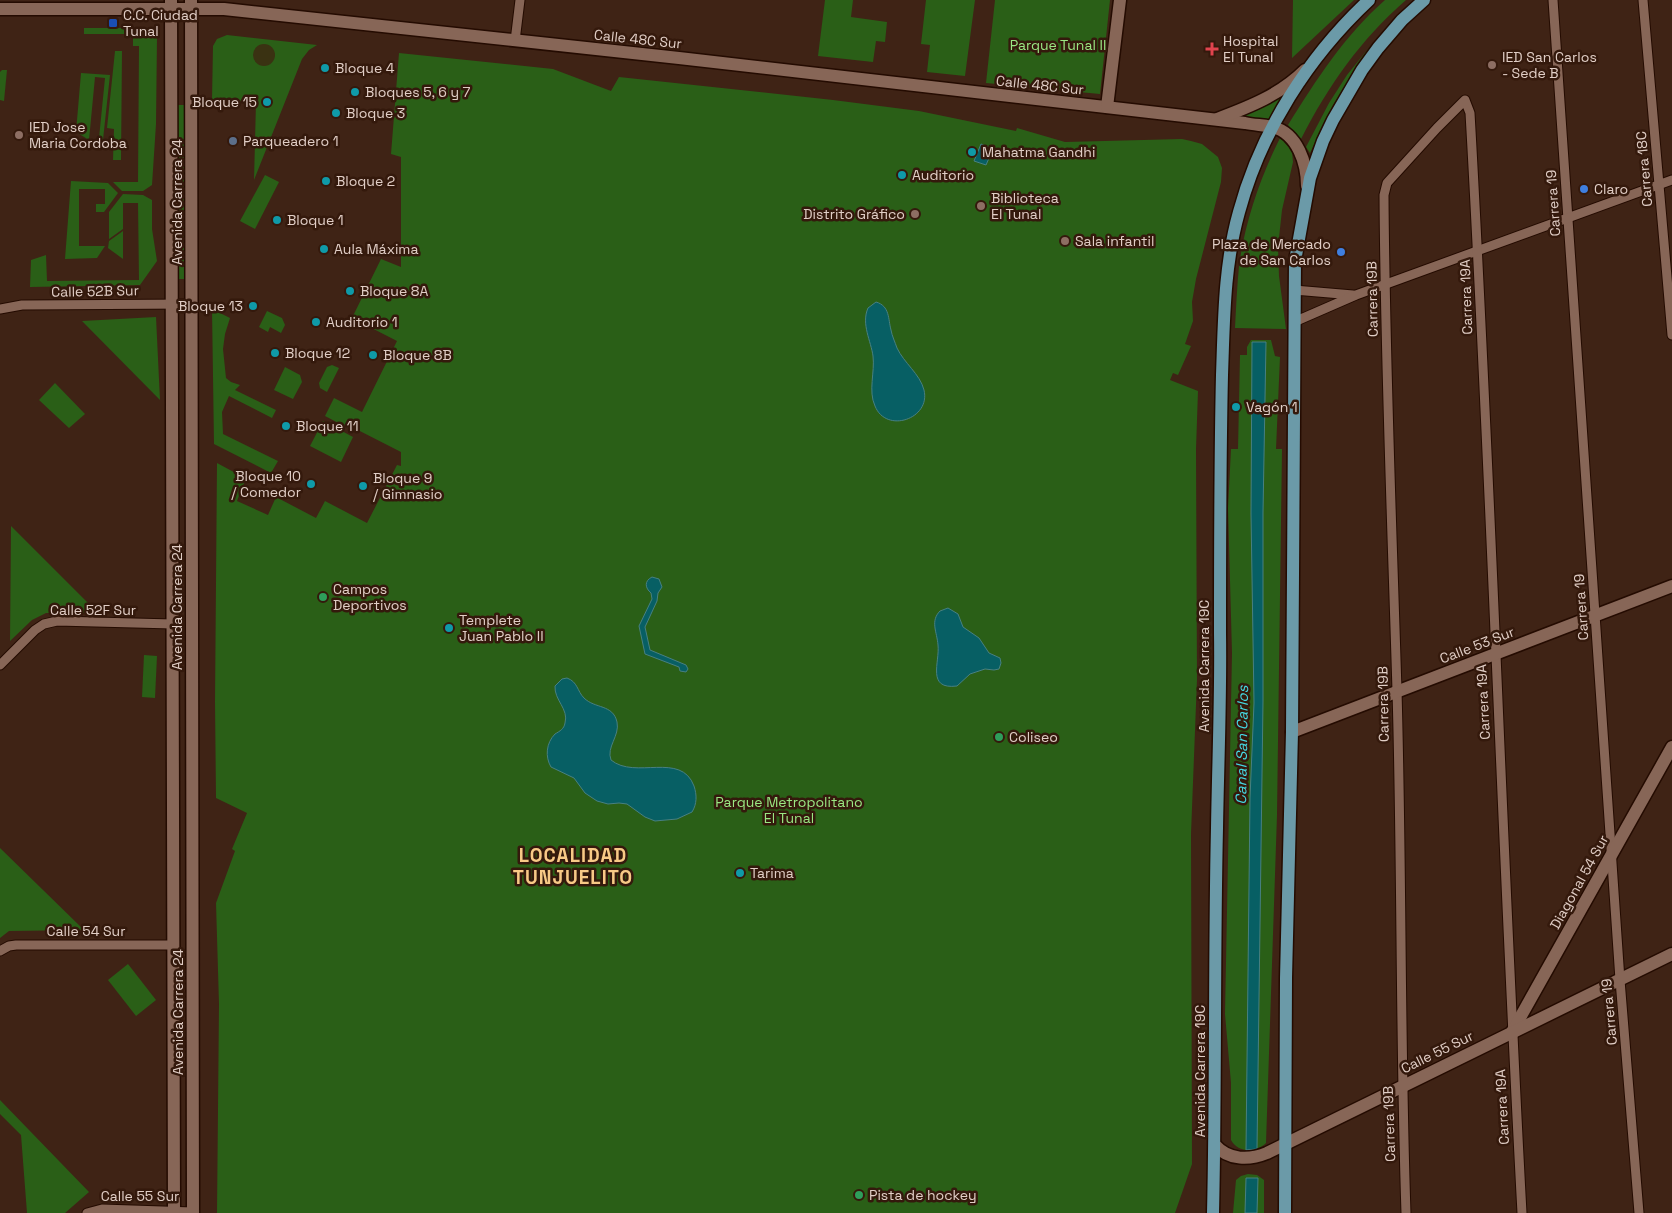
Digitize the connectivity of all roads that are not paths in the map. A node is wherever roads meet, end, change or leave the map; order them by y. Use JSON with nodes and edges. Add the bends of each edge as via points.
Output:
{"nodes":[{"id":1,"x":520,"y":0,"type":"edge"},
{"id":2,"x":1120,"y":0,"type":"edge"},
{"id":3,"x":1369,"y":0,"type":"edge"},
{"id":4,"x":1424,"y":0,"type":"edge"},
{"id":5,"x":1552,"y":0,"type":"edge"},
{"id":6,"x":1643,"y":0,"type":"edge"},
{"id":7,"x":171,"y":4,"type":"edge"},
{"id":8,"x":191,"y":4,"type":"edge"},
{"id":9,"x":0,"y":9,"type":"edge"},
{"id":10,"x":515,"y":41,"type":"junction"},
{"id":11,"x":1312,"y":62,"type":"junction"},
{"id":12,"x":1107,"y":107,"type":"junction"},
{"id":13,"x":1215,"y":120,"type":"junction"},
{"id":14,"x":1271,"y":127,"type":"junction"},
{"id":15,"x":1672,"y":180,"type":"edge"},
{"id":16,"x":1659,"y":185,"type":"junction"},
{"id":17,"x":1306,"y":194,"type":"junction"},
{"id":18,"x":1384,"y":195,"type":"joint"},
{"id":19,"x":1568,"y":218,"type":"junction"},
{"id":20,"x":1478,"y":251,"type":"junction"},
{"id":21,"x":1385,"y":285,"type":"junction"},
{"id":22,"x":1294,"y":290,"type":"junction"},
{"id":23,"x":1356,"y":295,"type":"junction"},
{"id":24,"x":172,"y":304,"type":"junction"},
{"id":25,"x":192,"y":304,"type":"junction"},
{"id":26,"x":0,"y":309,"type":"edge"},
{"id":27,"x":1294,"y":322,"type":"junction"},
{"id":28,"x":1672,"y":335,"type":"edge"},
{"id":29,"x":1672,"y":586,"type":"edge"},
{"id":30,"x":1596,"y":616,"type":"junction"},
{"id":31,"x":173,"y":624,"type":"junction"},
{"id":32,"x":1495,"y":655,"type":"junction"},
{"id":33,"x":0,"y":665,"type":"edge"},
{"id":34,"x":1397,"y":692,"type":"junction"},
{"id":35,"x":1292,"y":732,"type":"junction"},
{"id":36,"x":1672,"y":747,"type":"edge"},
{"id":37,"x":1612,"y":855,"type":"junction"},
{"id":38,"x":174,"y":945,"type":"junction"},
{"id":39,"x":0,"y":951,"type":"edge"},
{"id":40,"x":1672,"y":954,"type":"edge"},
{"id":41,"x":1620,"y":980,"type":"junction"},
{"id":42,"x":1512,"y":1032,"type":"junction"},
{"id":43,"x":1402,"y":1086,"type":"junction"},
{"id":44,"x":1286,"y":1143,"type":"junction"},
{"id":45,"x":1215,"y":1146,"type":"junction"},
{"id":46,"x":174,"y":1212,"type":"edge"},
{"id":47,"x":87,"y":1213,"type":"edge"},
{"id":48,"x":193,"y":1213,"type":"edge"},
{"id":49,"x":1213,"y":1213,"type":"edge"},
{"id":50,"x":1285,"y":1213,"type":"edge"},
{"id":51,"x":1406,"y":1213,"type":"edge"},
{"id":52,"x":1522,"y":1213,"type":"edge"},
{"id":53,"x":1639,"y":1213,"type":"edge"}],
"edges":[{"from":1,"to":10,"type":"street"},
{"from":2,"to":12,"type":"street"},
{"from":3,"to":11,"type":"main road","name":"Avenida Carrera 19C"},
{"from":4,"to":17,"type":"main road","via":[[1389,34],[1362,70],[1333,120]]},
{"from":5,"to":19,"type":"street","name":"Carrera 19"},
{"from":6,"to":16,"type":"street","name":"Carrera 18C"},
{"from":7,"to":8,"type":"street","name":"Calle 48C Sur"},
{"from":7,"to":9,"type":"street","name":"Calle 48C Sur"},
{"from":7,"to":24,"type":"street","name":"Avenida Carrera 24"},
{"from":8,"to":10,"type":"street","name":"Calle 48C Sur"},
{"from":8,"to":25,"type":"street","name":"Avenida Carrera 24"},
{"from":10,"to":12,"type":"street","name":"Calle 48C Sur"},
{"from":11,"to":13,"type":"street","via":[[1271,97]]},
{"from":11,"to":14,"type":"main road","name":"Avenida Carrera 19C"},
{"from":12,"to":13,"type":"street","name":"Calle 48C Sur"},
{"from":13,"to":14,"type":"street","name":"Calle 48C Sur"},
{"from":14,"to":17,"type":"street","via":[[1286,135],[1301,152]]},
{"from":14,"to":45,"type":"main road","name":"Avenida Carrera 19C","via":[[1251,171],[1238,213],[1228,262],[1224,307],[1219,481]]},
{"from":15,"to":16,"type":"street"},
{"from":16,"to":19,"type":"street"},
{"from":16,"to":28,"type":"street","name":"Carrera 18C"},
{"from":17,"to":22,"type":"main road","via":[[1296,249]]},
{"from":18,"to":20,"type":"street","name":"Carrera 19A","via":[[1387,183],[1465,100],[1470,113]]},
{"from":18,"to":21,"type":"street","name":"Carrera 19B"},
{"from":19,"to":20,"type":"street"},
{"from":19,"to":30,"type":"street","name":"Carrera 19"},
{"from":20,"to":21,"type":"street"},
{"from":20,"to":32,"type":"street","name":"Carrera 19A"},
{"from":21,"to":23,"type":"street"},
{"from":21,"to":34,"type":"street","name":"Carrera 19B"},
{"from":22,"to":23,"type":"street"},
{"from":22,"to":27,"type":"main road"},
{"from":23,"to":27,"type":"street"},
{"from":24,"to":25,"type":"street","name":"Calle 52B Sur"},
{"from":24,"to":26,"type":"street","name":"Calle 52B Sur","via":[[22,305]]},
{"from":24,"to":31,"type":"street","name":"Avenida Carrera 24"},
{"from":25,"to":48,"type":"street","name":"Avenida Carrera 24"},
{"from":27,"to":35,"type":"main road"},
{"from":29,"to":30,"type":"street","name":"Calle 53 Sur"},
{"from":30,"to":32,"type":"street","name":"Calle 53 Sur"},
{"from":30,"to":37,"type":"street","name":"Carrera 19"},
{"from":31,"to":33,"type":"street","name":"Calle 52F Sur","via":[[44,624]]},
{"from":31,"to":38,"type":"street","name":"Avenida Carrera 24"},
{"from":32,"to":34,"type":"street","name":"Calle 53 Sur"},
{"from":32,"to":42,"type":"street","name":"Carrera 19A"},
{"from":34,"to":35,"type":"street","name":"Calle 53 Sur"},
{"from":34,"to":43,"type":"street","name":"Carrera 19B"},
{"from":35,"to":44,"type":"main road"},
{"from":36,"to":37,"type":"street","name":"Diagonal 54 Sur"},
{"from":37,"to":41,"type":"street","name":"Carrera 19"},
{"from":37,"to":42,"type":"street","name":"Diagonal 54 Sur"},
{"from":38,"to":39,"type":"street","name":"Calle 54 Sur","via":[[16,945]]},
{"from":38,"to":46,"type":"street","name":"Avenida Carrera 24"},
{"from":40,"to":41,"type":"street","name":"Calle 55 Sur"},
{"from":41,"to":42,"type":"street","name":"Calle 55 Sur"},
{"from":41,"to":53,"type":"street","name":"Carrera 19"},
{"from":42,"to":43,"type":"street","name":"Calle 55 Sur"},
{"from":42,"to":52,"type":"street","name":"Carrera 19A"},
{"from":43,"to":44,"type":"street","name":"Calle 55 Sur"},
{"from":43,"to":51,"type":"street","name":"Carrera 19B"},
{"from":44,"to":45,"type":"street","name":"Calle 55 Sur","via":[[1248,1158],[1227,1155]]},
{"from":44,"to":50,"type":"main road"},
{"from":45,"to":49,"type":"main road","name":"Avenida Carrera 19C"},
{"from":46,"to":47,"type":"street","name":"Calle 55 Sur","via":[[102,1209]]},
{"from":46,"to":48,"type":"street","name":"Calle 55 Sur"}]}
